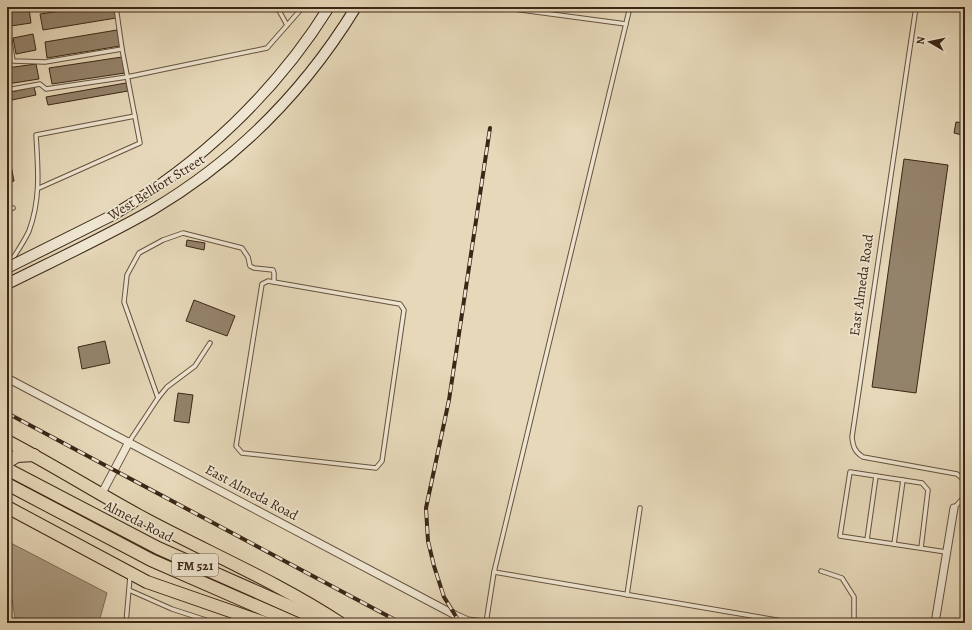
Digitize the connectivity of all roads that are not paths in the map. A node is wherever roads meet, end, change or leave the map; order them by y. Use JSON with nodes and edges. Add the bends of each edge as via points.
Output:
{"nodes":[{"id":1,"x":34,"y":7,"type":"edge"},
{"id":2,"x":41,"y":7,"type":"edge"},
{"id":3,"x":116,"y":7,"type":"edge"},
{"id":4,"x":277,"y":7,"type":"edge"},
{"id":5,"x":303,"y":7,"type":"edge"},
{"id":6,"x":329,"y":7,"type":"edge"},
{"id":7,"x":356,"y":7,"type":"edge"},
{"id":8,"x":498,"y":7,"type":"edge"},
{"id":9,"x":630,"y":7,"type":"edge"},
{"id":10,"x":916,"y":7,"type":"edge"},
{"id":11,"x":7,"y":22,"type":"edge"},
{"id":12,"x":626,"y":24,"type":"junction"},
{"id":13,"x":287,"y":25,"type":"junction"},
{"id":14,"x":122,"y":49,"type":"junction"},
{"id":15,"x":13,"y":61,"type":"junction"},
{"id":16,"x":7,"y":62,"type":"edge"},
{"id":17,"x":127,"y":77,"type":"junction"},
{"id":18,"x":7,"y":90,"type":"edge"},
{"id":19,"x":135,"y":116,"type":"junction"},
{"id":20,"x":39,"y":188,"type":"junction"},
{"id":21,"x":13,"y":208,"type":"dead end"},
{"id":22,"x":7,"y":209,"type":"edge"},
{"id":23,"x":7,"y":268,"type":"edge"},
{"id":24,"x":274,"y":282,"type":"junction"},
{"id":25,"x":7,"y":284,"type":"edge"},
{"id":26,"x":210,"y":343,"type":"dead end"},
{"id":27,"x":7,"y":378,"type":"edge"},
{"id":28,"x":158,"y":398,"type":"junction"},
{"id":29,"x":7,"y":441,"type":"edge"},
{"id":30,"x":129,"y":442,"type":"junction"},
{"id":31,"x":34,"y":455,"type":"junction"},
{"id":32,"x":7,"y":462,"type":"edge"},
{"id":33,"x":7,"y":469,"type":"edge"},
{"id":34,"x":876,"y":476,"type":"junction"},
{"id":35,"x":903,"y":480,"type":"junction"},
{"id":36,"x":965,"y":481,"type":"edge"},
{"id":37,"x":7,"y":484,"type":"edge"},
{"id":38,"x":102,"y":493,"type":"junction"},
{"id":39,"x":965,"y":496,"type":"edge"},
{"id":40,"x":7,"y":507,"type":"edge"},
{"id":41,"x":640,"y":508,"type":"dead end"},
{"id":42,"x":954,"y":508,"type":"joint"},
{"id":43,"x":867,"y":540,"type":"junction"},
{"id":44,"x":894,"y":544,"type":"junction"},
{"id":45,"x":921,"y":548,"type":"junction"},
{"id":46,"x":946,"y":552,"type":"junction"},
{"id":47,"x":821,"y":571,"type":"dead end"},
{"id":48,"x":494,"y":572,"type":"junction"},
{"id":49,"x":130,"y":573,"type":"junction"},
{"id":50,"x":129,"y":590,"type":"junction"},
{"id":51,"x":627,"y":595,"type":"junction"},
{"id":52,"x":126,"y":623,"type":"edge"},
{"id":53,"x":215,"y":623,"type":"edge"},
{"id":54,"x":265,"y":623,"type":"edge"},
{"id":55,"x":295,"y":623,"type":"edge"},
{"id":56,"x":327,"y":623,"type":"edge"},
{"id":57,"x":340,"y":623,"type":"edge"},
{"id":58,"x":487,"y":623,"type":"edge"},
{"id":59,"x":794,"y":623,"type":"edge"},
{"id":60,"x":852,"y":623,"type":"edge"},
{"id":61,"x":935,"y":623,"type":"edge"}],
"edges":[{"from":1,"to":2,"type":"lane"},
{"from":3,"to":14,"type":"lane"},
{"from":4,"to":13,"type":"lane"},
{"from":5,"to":13,"type":"lane"},
{"from":6,"to":23,"type":"main road","name":"West Bellfort Street","bridge":true,"via":[[288,65],[240,118],[179,171],[113,215]]},
{"from":7,"to":25,"type":"main road","name":"West Bellfort Street","via":[[323,56],[286,103],[222,161],[152,210]]},
{"from":8,"to":12,"type":"lane"},
{"from":9,"to":12,"type":"lane"},
{"from":10,"to":36,"type":"lane","name":"East Almeda Road","via":[[852,441],[857,453],[863,457],[957,474]]},
{"from":11,"to":15,"type":"lane"},
{"from":12,"to":48,"type":"lane"},
{"from":13,"to":17,"type":"lane","via":[[267,48]]},
{"from":14,"to":15,"type":"lane","via":[[45,62]]},
{"from":14,"to":17,"type":"lane"},
{"from":15,"to":16,"type":"lane"},
{"from":17,"to":18,"type":"lane","via":[[46,89],[40,84]]},
{"from":17,"to":19,"type":"lane"},
{"from":19,"to":20,"type":"lane","via":[[140,143]]},
{"from":19,"to":20,"type":"lane","via":[[36,135]]},
{"from":20,"to":23,"type":"lane","via":[[28,232]]},
{"from":21,"to":22,"type":"lane"},
{"from":24,"to":24,"type":"lane","via":[[400,304],[404,310],[382,461],[376,468],[242,453],[236,446],[262,284]]},
{"from":24,"to":28,"type":"lane","via":[[272,270],[250,266],[242,248],[183,233],[139,253],[127,275],[124,302]]},
{"from":26,"to":28,"type":"lane","via":[[195,366],[167,387]]},
{"from":27,"to":30,"type":"street","name":"East Almeda Road"},
{"from":28,"to":30,"type":"lane"},
{"from":29,"to":31,"type":"main road"},
{"from":30,"to":38,"type":"street"},
{"from":30,"to":58,"type":"street","name":"East Almeda Road","via":[[455,615],[468,621]]},
{"from":31,"to":32,"type":"main road","via":[[17,456]]},
{"from":31,"to":38,"type":"main road"},
{"from":33,"to":56,"type":"main road","name":"Almeda Road","number":"FM 521","via":[[164,551]]},
{"from":34,"to":35,"type":"lane"},
{"from":34,"to":43,"type":"lane"},
{"from":34,"to":43,"type":"lane","via":[[850,472],[840,536]]},
{"from":35,"to":44,"type":"lane"},
{"from":35,"to":45,"type":"lane","via":[[922,483],[928,490]]},
{"from":37,"to":55,"type":"main road","name":"Almeda Road","number":"FM 521","via":[[151,560]]},
{"from":38,"to":57,"type":"main road","via":[[147,520]]},
{"from":39,"to":42,"type":"lane"},
{"from":40,"to":49,"type":"main road"},
{"from":41,"to":51,"type":"lane"},
{"from":42,"to":46,"type":"street"},
{"from":43,"to":44,"type":"lane"},
{"from":44,"to":45,"type":"lane"},
{"from":45,"to":46,"type":"lane"},
{"from":46,"to":61,"type":"street"},
{"from":47,"to":60,"type":"lane","via":[[842,578],[854,597]]},
{"from":48,"to":51,"type":"lane"},
{"from":48,"to":58,"type":"lane"},
{"from":49,"to":50,"type":"lane"},
{"from":49,"to":54,"type":"main road","via":[[177,594]]},
{"from":50,"to":52,"type":"lane"},
{"from":50,"to":53,"type":"lane","via":[[172,609]]},
{"from":51,"to":59,"type":"lane"}]}
